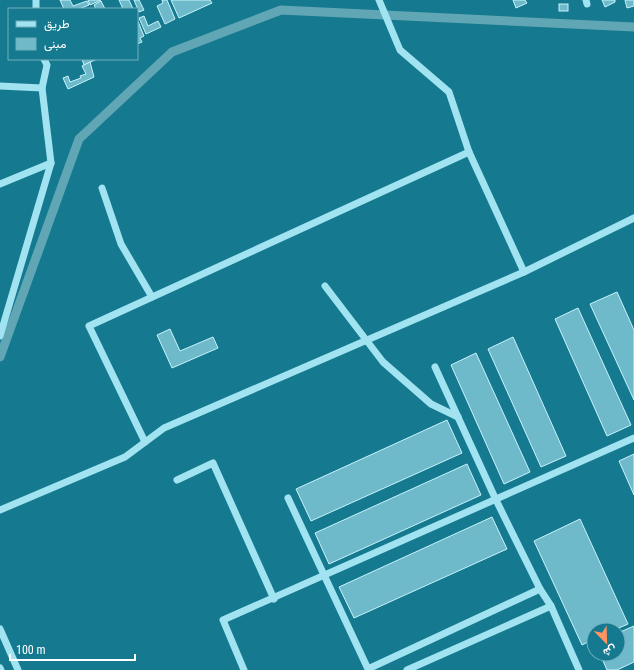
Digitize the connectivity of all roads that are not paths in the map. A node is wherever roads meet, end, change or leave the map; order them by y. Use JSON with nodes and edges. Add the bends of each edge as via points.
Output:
{"nodes":[{"id":1,"x":379,"y":0,"type":"edge"},
{"id":2,"x":44,"y":60,"type":"edge"},
{"id":3,"x":0,"y":86,"type":"edge"},
{"id":4,"x":42,"y":88,"type":"junction"},
{"id":5,"x":470,"y":152,"type":"junction"},
{"id":6,"x":51,"y":163,"type":"junction"},
{"id":7,"x":0,"y":184,"type":"edge"},
{"id":8,"x":102,"y":188,"type":"dead end"},
{"id":9,"x":634,"y":218,"type":"edge"},
{"id":10,"x":524,"y":272,"type":"junction"},
{"id":11,"x":324,"y":286,"type":"dead end"},
{"id":12,"x":152,"y":297,"type":"junction"},
{"id":13,"x":0,"y":336,"type":"edge"},
{"id":14,"x":366,"y":340,"type":"junction"},
{"id":15,"x":435,"y":367,"type":"dead end"},
{"id":16,"x":458,"y":417,"type":"junction"},
{"id":17,"x":634,"y":438,"type":"edge"},
{"id":18,"x":145,"y":442,"type":"junction"},
{"id":19,"x":177,"y":480,"type":"dead end"},
{"id":20,"x":288,"y":498,"type":"dead end"},
{"id":21,"x":496,"y":500,"type":"junction"},
{"id":22,"x":0,"y":510,"type":"edge"},
{"id":23,"x":325,"y":576,"type":"junction"},
{"id":24,"x":540,"y":589,"type":"junction"},
{"id":25,"x":274,"y":599,"type":"junction"},
{"id":26,"x":551,"y":606,"type":"junction"},
{"id":27,"x":0,"y":629,"type":"edge"},
{"id":28,"x":18,"y":670,"type":"edge"},
{"id":29,"x":244,"y":670,"type":"edge"},
{"id":30,"x":407,"y":670,"type":"edge"},
{"id":31,"x":579,"y":670,"type":"edge"}],
"edges":[{"from":1,"to":5,"type":"street","via":[[400,50],[449,92]]},
{"from":2,"to":4,"type":"street","via":[[47,65]]},
{"from":3,"to":4,"type":"street"},
{"from":4,"to":6,"type":"street"},
{"from":5,"to":10,"type":"street"},
{"from":5,"to":12,"type":"street"},
{"from":6,"to":7,"type":"street"},
{"from":6,"to":13,"type":"street"},
{"from":8,"to":12,"type":"street","via":[[121,244]]},
{"from":9,"to":10,"type":"street"},
{"from":10,"to":14,"type":"street"},
{"from":11,"to":14,"type":"street"},
{"from":12,"to":18,"type":"street","via":[[89,326]]},
{"from":14,"to":16,"type":"street","via":[[383,362],[430,404]]},
{"from":14,"to":18,"type":"street","via":[[164,428]]},
{"from":15,"to":16,"type":"street"},
{"from":16,"to":21,"type":"street"},
{"from":17,"to":21,"type":"street"},
{"from":18,"to":22,"type":"street","via":[[125,457]]},
{"from":19,"to":25,"type":"street","via":[[213,463]]},
{"from":20,"to":23,"type":"street"},
{"from":21,"to":23,"type":"street"},
{"from":21,"to":24,"type":"street"},
{"from":23,"to":24,"type":"street","via":[[368,669]]},
{"from":23,"to":25,"type":"street"},
{"from":24,"to":26,"type":"street"},
{"from":25,"to":29,"type":"street","via":[[223,620]]},
{"from":26,"to":30,"type":"street"},
{"from":26,"to":31,"type":"street"},
{"from":27,"to":28,"type":"street"}]}
